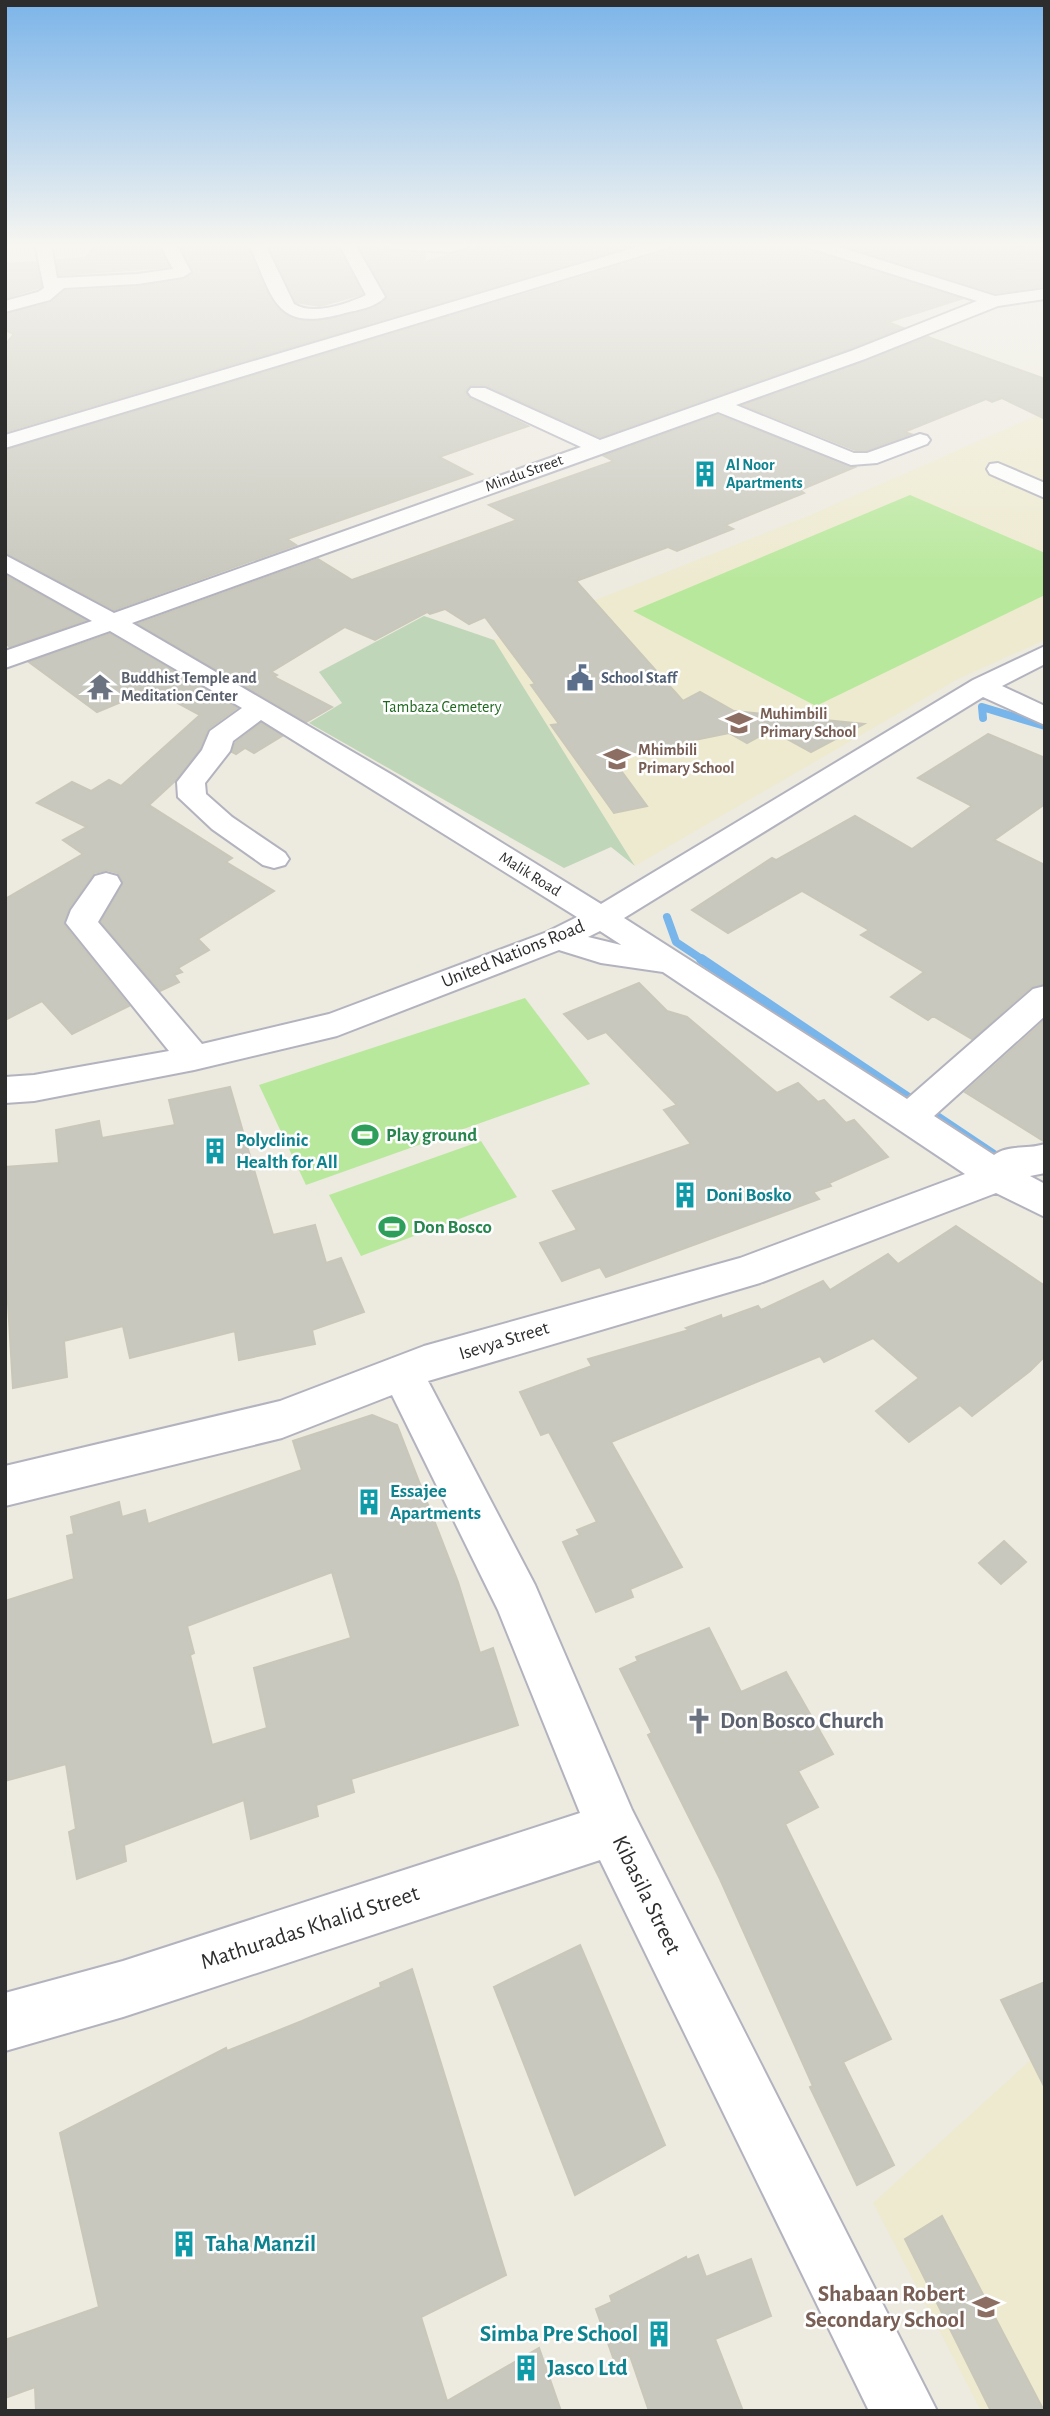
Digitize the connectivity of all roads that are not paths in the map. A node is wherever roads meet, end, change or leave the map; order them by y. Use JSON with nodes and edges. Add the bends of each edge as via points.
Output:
{"nodes":[{"id":1,"x":289,"y":357,"type":"edge"},
{"id":2,"x":853,"y":357,"type":"edge"},
{"id":3,"x":478,"y":392,"type":"dead end"},
{"id":4,"x":718,"y":405,"type":"junction"},
{"id":5,"x":920,"y":440,"type":"dead end"},
{"id":6,"x":5,"y":442,"type":"edge"},
{"id":7,"x":598,"y":447,"type":"junction"},
{"id":8,"x":998,"y":469,"type":"dead end"},
{"id":9,"x":1045,"y":492,"type":"edge"},
{"id":10,"x":5,"y":562,"type":"edge"},
{"id":11,"x":111,"y":620,"type":"junction"},
{"id":12,"x":1045,"y":654,"type":"edge"},
{"id":13,"x":5,"y":660,"type":"edge"},
{"id":14,"x":982,"y":687,"type":"junction"},
{"id":15,"x":260,"y":708,"type":"junction"},
{"id":16,"x":1045,"y":717,"type":"edge"},
{"id":17,"x":274,"y":859,"type":"dead end"},
{"id":18,"x":106,"y":883,"type":"dead end"},
{"id":19,"x":602,"y":918,"type":"junction"},
{"id":20,"x":558,"y":939,"type":"junction"},
{"id":21,"x":676,"y":964,"type":"junction"},
{"id":22,"x":1045,"y":997,"type":"edge"},
{"id":23,"x":194,"y":1058,"type":"junction"},
{"id":24,"x":5,"y":1090,"type":"edge"},
{"id":25,"x":909,"y":1118,"type":"junction"},
{"id":26,"x":1045,"y":1158,"type":"edge"},
{"id":27,"x":998,"y":1177,"type":"junction"},
{"id":28,"x":1045,"y":1202,"type":"edge"},
{"id":29,"x":402,"y":1373,"type":"junction"},
{"id":30,"x":5,"y":1486,"type":"edge"},
{"id":31,"x":613,"y":1829,"type":"junction"},
{"id":32,"x":5,"y":2022,"type":"edge"},
{"id":33,"x":904,"y":2411,"type":"edge"}],
"edges":[{"from":1,"to":6,"type":"street"},
{"from":2,"to":4,"type":"street","name":"Mindu Street"},
{"from":3,"to":7,"type":"street"},
{"from":4,"to":5,"type":"street","via":[[851,459],[870,459]]},
{"from":4,"to":7,"type":"street","name":"Mindu Street"},
{"from":7,"to":11,"type":"street","name":"Mindu Street"},
{"from":8,"to":9,"type":"street"},
{"from":10,"to":11,"type":"street","name":"Malik Road"},
{"from":11,"to":13,"type":"street","name":"Mindu Street"},
{"from":11,"to":15,"type":"street","name":"Malik Road"},
{"from":12,"to":14,"type":"street","name":"United Nations Road"},
{"from":14,"to":16,"type":"street"},
{"from":14,"to":19,"type":"street","name":"United Nations Road"},
{"from":15,"to":17,"type":"street","via":[[220,737],[216,751],[190,789],[192,797],[222,823]]},
{"from":15,"to":19,"type":"street","name":"Malik Road"},
{"from":18,"to":23,"type":"street","via":[[87,907],[82,923]]},
{"from":19,"to":20,"type":"street","name":"United Nations Road"},
{"from":19,"to":21,"type":"street","name":"Malik Road"},
{"from":20,"to":21,"type":"street","via":[[601,952]]},
{"from":20,"to":23,"type":"street","name":"United Nations Road","via":[[337,1024]]},
{"from":21,"to":25,"type":"street","name":"Malik Road"},
{"from":22,"to":25,"type":"street"},
{"from":23,"to":24,"type":"street","name":"United Nations Road"},
{"from":25,"to":27,"type":"street","name":"Malik Road"},
{"from":26,"to":27,"type":"street","name":"Isevya Street","via":[[1035,1163],[1007,1161]]},
{"from":27,"to":28,"type":"street","name":"Malik Road"},
{"from":27,"to":29,"type":"street","name":"Isevya Street","via":[[746,1272]]},
{"from":29,"to":30,"type":"street","name":"Isevya Street","via":[[282,1419]]},
{"from":29,"to":31,"type":"street","name":"Kibasila Street","via":[[518,1601]]},
{"from":31,"to":32,"type":"street","name":"Mathuradas Khalid Street","via":[[123,1989]]},
{"from":31,"to":33,"type":"street","name":"Kibasila Street"}]}
